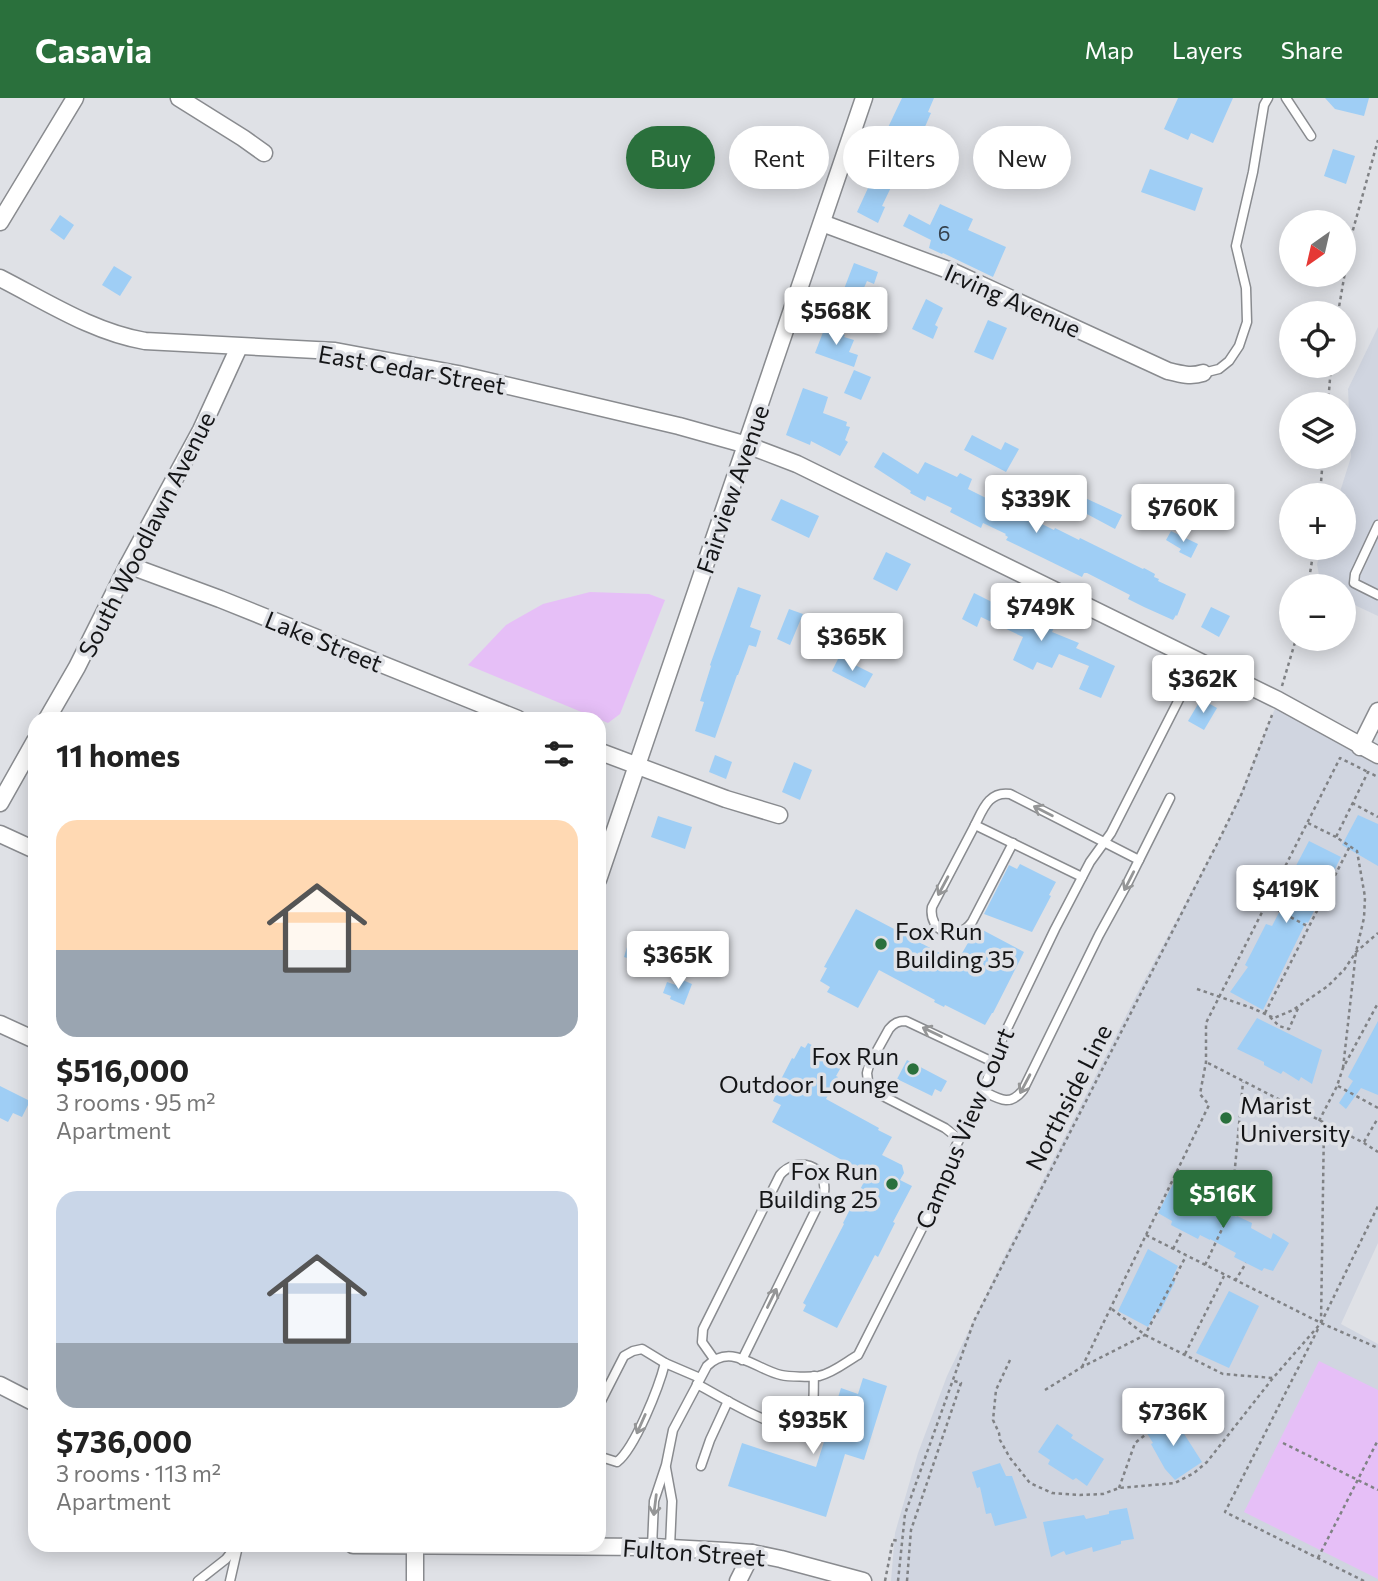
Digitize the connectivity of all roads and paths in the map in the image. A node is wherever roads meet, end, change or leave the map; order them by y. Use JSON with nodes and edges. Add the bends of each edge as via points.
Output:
{"nodes":[{"id":1,"x":75,"y":98,"type":"edge"},
{"id":2,"x":179,"y":98,"type":"edge"},
{"id":3,"x":864,"y":98,"type":"edge"},
{"id":4,"x":1268,"y":98,"type":"edge"},
{"id":5,"x":1286,"y":98,"type":"edge"},
{"id":6,"x":1311,"y":136,"type":"dead end"},
{"id":7,"x":1378,"y":140,"type":"edge"},
{"id":8,"x":264,"y":153,"type":"dead end"},
{"id":9,"x":0,"y":222,"type":"edge"},
{"id":10,"x":822,"y":223,"type":"junction"},
{"id":11,"x":0,"y":278,"type":"edge"},
{"id":12,"x":1340,"y":301,"type":"edge"},
{"id":13,"x":239,"y":347,"type":"junction"},
{"id":14,"x":1203,"y":373,"type":"joint"},
{"id":15,"x":747,"y":445,"type":"junction"},
{"id":16,"x":1378,"y":525,"type":"edge"},
{"id":17,"x":128,"y":565,"type":"junction"},
{"id":18,"x":1378,"y":595,"type":"edge"},
{"id":19,"x":1292,"y":651,"type":"edge"},
{"id":20,"x":1198,"y":662,"type":"junction"},
{"id":21,"x":1278,"y":700,"type":"junction"},
{"id":22,"x":1378,"y":711,"type":"edge"},
{"id":23,"x":51,"y":712,"type":"edge"},
{"id":24,"x":501,"y":712,"type":"edge"},
{"id":25,"x":1360,"y":747,"type":"junction"},
{"id":26,"x":28,"y":753,"type":"edge"},
{"id":27,"x":606,"y":754,"type":"edge"},
{"id":28,"x":1378,"y":755,"type":"edge"},
{"id":29,"x":638,"y":767,"type":"junction"},
{"id":30,"x":1368,"y":772,"type":"junction"},
{"id":31,"x":1378,"y":777,"type":"edge"},
{"id":32,"x":1170,"y":798,"type":"dead end"},
{"id":33,"x":0,"y":803,"type":"edge"},
{"id":34,"x":1352,"y":803,"type":"junction"},
{"id":35,"x":779,"y":815,"type":"dead end"},
{"id":36,"x":1378,"y":817,"type":"edge"},
{"id":37,"x":1307,"y":823,"type":"junction"},
{"id":38,"x":975,"y":825,"type":"junction"},
{"id":39,"x":0,"y":834,"type":"edge"},
{"id":40,"x":1336,"y":837,"type":"junction"},
{"id":41,"x":1104,"y":842,"type":"junction"},
{"id":42,"x":1013,"y":844,"type":"junction"},
{"id":43,"x":1350,"y":846,"type":"junction"},
{"id":44,"x":28,"y":847,"type":"edge"},
{"id":45,"x":606,"y":857,"type":"edge"},
{"id":46,"x":1139,"y":860,"type":"junction"},
{"id":47,"x":1082,"y":877,"type":"junction"},
{"id":48,"x":1266,"y":904,"type":"junction"},
{"id":49,"x":1309,"y":927,"type":"junction"},
{"id":50,"x":1378,"y":933,"type":"edge"},
{"id":51,"x":1356,"y":952,"type":"junction"},
{"id":52,"x":1197,"y":989,"type":"dead end"},
{"id":53,"x":1219,"y":997,"type":"junction"},
{"id":54,"x":1378,"y":1003,"type":"edge"},
{"id":55,"x":1299,"y":1006,"type":"junction"},
{"id":56,"x":1267,"y":1015,"type":"junction"},
{"id":57,"x":0,"y":1024,"type":"edge"},
{"id":58,"x":28,"y":1037,"type":"edge"},
{"id":59,"x":993,"y":1062,"type":"junction"},
{"id":60,"x":1206,"y":1062,"type":"junction"},
{"id":61,"x":1343,"y":1068,"type":"junction"},
{"id":62,"x":1243,"y":1082,"type":"junction"},
{"id":63,"x":1337,"y":1086,"type":"junction"},
{"id":64,"x":983,"y":1091,"type":"junction"},
{"id":65,"x":1378,"y":1108,"type":"edge"},
{"id":66,"x":1378,"y":1118,"type":"edge"},
{"id":67,"x":1319,"y":1121,"type":"junction"},
{"id":68,"x":1324,"y":1124,"type":"junction"},
{"id":69,"x":959,"y":1139,"type":"junction"},
{"id":70,"x":1364,"y":1143,"type":"junction"},
{"id":71,"x":1378,"y":1152,"type":"edge"},
{"id":72,"x":1378,"y":1206,"type":"edge"},
{"id":73,"x":1182,"y":1231,"type":"dead end"},
{"id":74,"x":1146,"y":1235,"type":"junction"},
{"id":75,"x":1173,"y":1248,"type":"junction"},
{"id":76,"x":1187,"y":1255,"type":"junction"},
{"id":77,"x":1245,"y":1263,"type":"dead end"},
{"id":78,"x":1205,"y":1265,"type":"junction"},
{"id":79,"x":1224,"y":1276,"type":"junction"},
{"id":80,"x":1235,"y":1281,"type":"junction"},
{"id":81,"x":1112,"y":1309,"type":"junction"},
{"id":82,"x":1321,"y":1324,"type":"junction"},
{"id":83,"x":1145,"y":1335,"type":"junction"},
{"id":84,"x":1378,"y":1348,"type":"edge"},
{"id":85,"x":1185,"y":1354,"type":"junction"},
{"id":86,"x":713,"y":1359,"type":"junction"},
{"id":87,"x":742,"y":1360,"type":"junction"},
{"id":88,"x":1010,"y":1360,"type":"dead end"},
{"id":89,"x":665,"y":1363,"type":"junction"},
{"id":90,"x":1082,"y":1367,"type":"junction"},
{"id":91,"x":814,"y":1376,"type":"junction"},
{"id":92,"x":1273,"y":1378,"type":"junction"},
{"id":93,"x":698,"y":1381,"type":"junction"},
{"id":94,"x":952,"y":1381,"type":"junction"},
{"id":95,"x":0,"y":1385,"type":"edge"},
{"id":96,"x":606,"y":1391,"type":"edge"},
{"id":97,"x":1045,"y":1391,"type":"dead end"},
{"id":98,"x":28,"y":1399,"type":"edge"},
{"id":99,"x":728,"y":1401,"type":"junction"},
{"id":100,"x":1144,"y":1435,"type":"dead end"},
{"id":101,"x":1378,"y":1440,"type":"edge"},
{"id":102,"x":1283,"y":1443,"type":"dead end"},
{"id":103,"x":606,"y":1459,"type":"edge"},
{"id":104,"x":666,"y":1465,"type":"junction"},
{"id":105,"x":701,"y":1466,"type":"dead end"},
{"id":106,"x":1358,"y":1480,"type":"junction"},
{"id":107,"x":1119,"y":1488,"type":"junction"},
{"id":108,"x":1378,"y":1490,"type":"edge"},
{"id":109,"x":606,"y":1539,"type":"edge"},
{"id":110,"x":902,"y":1542,"type":"junction"},
{"id":111,"x":606,"y":1547,"type":"edge"},
{"id":112,"x":646,"y":1547,"type":"junction"},
{"id":113,"x":670,"y":1547,"type":"junction"},
{"id":114,"x":232,"y":1552,"type":"edge"},
{"id":115,"x":236,"y":1552,"type":"edge"},
{"id":116,"x":415,"y":1552,"type":"edge"},
{"id":117,"x":752,"y":1553,"type":"junction"},
{"id":118,"x":1318,"y":1558,"type":"junction"},
{"id":119,"x":198,"y":1581,"type":"edge"},
{"id":120,"x":230,"y":1581,"type":"edge"},
{"id":121,"x":415,"y":1581,"type":"edge"},
{"id":122,"x":737,"y":1581,"type":"edge"},
{"id":123,"x":863,"y":1581,"type":"edge"},
{"id":124,"x":885,"y":1581,"type":"edge"},
{"id":125,"x":898,"y":1581,"type":"edge"},
{"id":126,"x":907,"y":1581,"type":"edge"},
{"id":127,"x":1364,"y":1581,"type":"edge"}],
"edges":[{"from":1,"to":9,"type":"street"},
{"from":2,"to":8,"type":"street"},
{"from":3,"to":10,"type":"street","name":"Fairview Avenue"},
{"from":4,"to":14,"type":"lane","via":[[1236,246],[1246,288],[1247,322],[1230,361]]},
{"from":5,"to":6,"type":"lane"},
{"from":7,"to":12,"type":"path"},
{"from":10,"to":14,"type":"street","name":"Irving Avenue","via":[[951,271],[1168,371]]},
{"from":10,"to":15,"type":"street","name":"Fairview Avenue"},
{"from":11,"to":13,"type":"street","name":"East Cedar Street","via":[[122,337]]},
{"from":13,"to":15,"type":"street","name":"East Cedar Street","via":[[335,351],[445,371]]},
{"from":13,"to":17,"type":"street","name":"South Woodlawn Avenue","via":[[201,430]]},
{"from":15,"to":20,"type":"street","name":"East Cedar Street","via":[[797,464]]},
{"from":15,"to":29,"type":"street","name":"Fairview Avenue"},
{"from":16,"to":18,"type":"lane","via":[[1354,583]]},
{"from":17,"to":23,"type":"street","name":"South Woodlawn Avenue"},
{"from":17,"to":24,"type":"street","name":"Lake Street"},
{"from":19,"to":21,"type":"path","name":"Northside Line"},
{"from":20,"to":21,"type":"street","name":"East Cedar Street"},
{"from":20,"to":41,"type":"lane","name":"Campus View Court"},
{"from":21,"to":25,"type":"street","name":"East Cedar Street"},
{"from":21,"to":94,"type":"path","name":"Northside Line","via":[[1242,793],[974,1321]]},
{"from":22,"to":25,"type":"street"},
{"from":25,"to":28,"type":"street","name":"East Cedar Street"},
{"from":26,"to":33,"type":"street"},
{"from":27,"to":29,"type":"street"},
{"from":29,"to":35,"type":"street"},
{"from":29,"to":45,"type":"street","name":"Fairview Avenue"},
{"from":30,"to":31,"type":"path"},
{"from":30,"to":34,"type":"path"},
{"from":30,"to":37,"type":"path","via":[[1340,758]]},
{"from":32,"to":46,"type":"lane"},
{"from":34,"to":36,"type":"path"},
{"from":34,"to":40,"type":"path"},
{"from":37,"to":40,"type":"path"},
{"from":37,"to":48,"type":"path"},
{"from":41,"to":38,"type":"lane","one_way":true,"via":[[1010,794],[989,800]]},
{"from":38,"to":42,"type":"lane"},
{"from":38,"to":42,"type":"lane","one_way":true,"via":[[932,907],[933,920],[944,931],[966,930]]},
{"from":39,"to":44,"type":"street"},
{"from":40,"to":43,"type":"path"},
{"from":41,"to":46,"type":"lane"},
{"from":41,"to":47,"type":"lane","name":"Campus View Court"},
{"from":42,"to":47,"type":"lane"},
{"from":43,"to":49,"type":"path"},
{"from":43,"to":51,"type":"path","via":[[1357,851],[1365,897]]},
{"from":46,"to":64,"type":"lane","one_way":true,"via":[[1023,1090],[1008,1100]]},
{"from":47,"to":59,"type":"lane","name":"Campus View Court"},
{"from":48,"to":49,"type":"path"},
{"from":48,"to":53,"type":"path"},
{"from":49,"to":56,"type":"path"},
{"from":50,"to":51,"type":"path"},
{"from":51,"to":55,"type":"path","via":[[1328,986]]},
{"from":51,"to":61,"type":"path"},
{"from":52,"to":53,"type":"path"},
{"from":53,"to":56,"type":"path"},
{"from":53,"to":60,"type":"path","via":[[1206,1023]]},
{"from":54,"to":61,"type":"path"},
{"from":55,"to":56,"type":"path","via":[[1274,1018]]},
{"from":55,"to":56,"type":"path","via":[[1289,1030]]},
{"from":57,"to":58,"type":"street"},
{"from":59,"to":64,"type":"lane","name":"Campus View Court"},
{"from":59,"to":69,"type":"lane","one_way":true,"via":[[899,1021],[889,1029],[869,1065],[868,1081],[877,1093]]},
{"from":60,"to":62,"type":"path"},
{"from":60,"to":74,"type":"path","via":[[1200,1094],[1209,1105]]},
{"from":61,"to":63,"type":"path"},
{"from":62,"to":67,"type":"path"},
{"from":62,"to":78,"type":"path","via":[[1231,1210]]},
{"from":63,"to":65,"type":"path"},
{"from":63,"to":67,"type":"path"},
{"from":64,"to":69,"type":"lane","name":"Campus View Court"},
{"from":66,"to":70,"type":"path"},
{"from":67,"to":68,"type":"path"},
{"from":68,"to":70,"type":"path"},
{"from":68,"to":82,"type":"path"},
{"from":69,"to":91,"type":"lane","name":"Campus View Court","via":[[949,1175],[858,1355]]},
{"from":70,"to":71,"type":"path"},
{"from":72,"to":82,"type":"path"},
{"from":73,"to":75,"type":"path"},
{"from":74,"to":75,"type":"path"},
{"from":74,"to":81,"type":"path"},
{"from":75,"to":76,"type":"path"},
{"from":76,"to":78,"type":"path"},
{"from":76,"to":83,"type":"path"},
{"from":77,"to":80,"type":"path"},
{"from":78,"to":79,"type":"path"},
{"from":79,"to":80,"type":"path"},
{"from":79,"to":85,"type":"path"},
{"from":80,"to":82,"type":"path"},
{"from":81,"to":83,"type":"path"},
{"from":81,"to":90,"type":"path"},
{"from":82,"to":84,"type":"path"},
{"from":82,"to":92,"type":"path"},
{"from":82,"to":118,"type":"path","via":[[1226,1512]]},
{"from":83,"to":85,"type":"path"},
{"from":83,"to":90,"type":"path"},
{"from":85,"to":92,"type":"path","via":[[1223,1374]]},
{"from":86,"to":87,"type":"lane","name":"Campus View Court","via":[[732,1356]]},
{"from":87,"to":86,"type":"lane","one_way":true,"via":[[824,1193],[822,1175],[804,1164],[794,1164],[780,1175],[703,1329],[702,1342]]},
{"from":86,"to":93,"type":"lane"},
{"from":87,"to":91,"type":"lane","name":"Campus View Court","via":[[782,1375]]},
{"from":88,"to":107,"type":"path","via":[[996,1390],[993,1420],[1010,1458],[1030,1483],[1052,1493],[1080,1496]]},
{"from":89,"to":93,"type":"lane"},
{"from":89,"to":96,"type":"lane","via":[[642,1349],[633,1351],[624,1356]]},
{"from":89,"to":103,"type":"lane","one_way":true,"via":[[624,1457],[617,1462]]},
{"from":90,"to":97,"type":"path"},
{"from":91,"to":99,"type":"lane","via":[[812,1412],[801,1427],[772,1422]]},
{"from":92,"to":107,"type":"path","via":[[1194,1473],[1175,1483]]},
{"from":93,"to":99,"type":"lane"},
{"from":93,"to":104,"type":"lane","via":[[673,1430]]},
{"from":94,"to":110,"type":"path","name":"Northside Line","via":[[905,1514]]},
{"from":94,"to":126,"type":"path","via":[[961,1383],[911,1530]]},
{"from":95,"to":98,"type":"street"},
{"from":99,"to":105,"type":"lane"},
{"from":100,"to":107,"type":"path","via":[[1135,1443]]},
{"from":101,"to":106,"type":"path"},
{"from":102,"to":106,"type":"path"},
{"from":104,"to":112,"type":"lane","one_way":true},
{"from":104,"to":113,"type":"lane","via":[[672,1501]]},
{"from":106,"to":108,"type":"path"},
{"from":106,"to":118,"type":"path"},
{"from":109,"to":112,"type":"street"},
{"from":110,"to":124,"type":"path","via":[[893,1540]]},
{"from":110,"to":125,"type":"path","name":"Northside Line"},
{"from":111,"to":112,"type":"street","name":"Fulton Street"},
{"from":112,"to":113,"type":"street","name":"Fulton Street"},
{"from":113,"to":117,"type":"street","name":"Fulton Street"},
{"from":114,"to":119,"type":"lane"},
{"from":115,"to":120,"type":"lane"},
{"from":116,"to":121,"type":"street"},
{"from":117,"to":122,"type":"street"},
{"from":117,"to":123,"type":"street","name":"Fulton Street"},
{"from":118,"to":127,"type":"path"}]}
